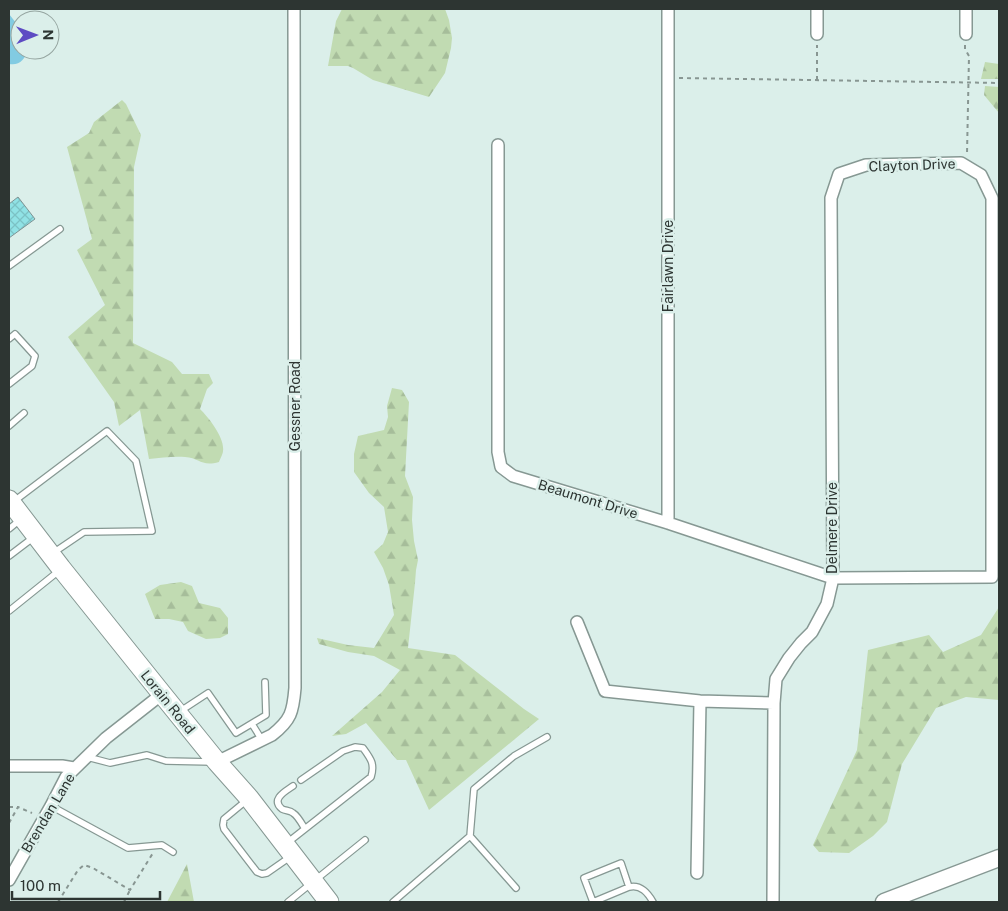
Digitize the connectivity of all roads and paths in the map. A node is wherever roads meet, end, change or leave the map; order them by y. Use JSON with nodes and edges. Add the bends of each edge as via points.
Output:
{"nodes":[{"id":1,"x":294,"y":9,"type":"edge"},
{"id":2,"x":668,"y":9,"type":"edge"},
{"id":3,"x":817,"y":9,"type":"edge"},
{"id":4,"x":966,"y":9,"type":"edge"},
{"id":5,"x":817,"y":34,"type":"joint"},
{"id":6,"x":966,"y":34,"type":"joint"},
{"id":7,"x":678,"y":78,"type":"dead end"},
{"id":8,"x":817,"y":80,"type":"junction"},
{"id":9,"x":968,"y":82,"type":"junction"},
{"id":10,"x":999,"y":83,"type":"edge"},
{"id":11,"x":498,"y":145,"type":"dead end"},
{"id":12,"x":967,"y":154,"type":"dead end"},
{"id":13,"x":831,"y":198,"type":"joint"},
{"id":14,"x":60,"y":229,"type":"dead end"},
{"id":15,"x":9,"y":266,"type":"edge"},
{"id":16,"x":9,"y":339,"type":"edge"},
{"id":17,"x":9,"y":384,"type":"edge"},
{"id":18,"x":24,"y":413,"type":"dead end"},
{"id":19,"x":9,"y":426,"type":"edge"},
{"id":20,"x":13,"y":513,"type":"edge"},
{"id":21,"x":668,"y":523,"type":"junction"},
{"id":22,"x":36,"y":536,"type":"junction"},
{"id":23,"x":9,"y":556,"type":"edge"},
{"id":24,"x":56,"y":561,"type":"junction"},
{"id":25,"x":992,"y":577,"type":"joint"},
{"id":26,"x":833,"y":578,"type":"junction"},
{"id":27,"x":9,"y":611,"type":"edge"},
{"id":28,"x":577,"y":622,"type":"dead end"},
{"id":29,"x":265,"y":682,"type":"dead end"},
{"id":30,"x":162,"y":694,"type":"junction"},
{"id":31,"x":700,"y":701,"type":"junction"},
{"id":32,"x":774,"y":703,"type":"junction"},
{"id":33,"x":177,"y":713,"type":"junction"},
{"id":34,"x":252,"y":724,"type":"junction"},
{"id":35,"x":547,"y":737,"type":"dead end"},
{"id":36,"x":262,"y":740,"type":"junction"},
{"id":37,"x":86,"y":757,"type":"junction"},
{"id":38,"x":217,"y":762,"type":"junction"},
{"id":39,"x":9,"y":766,"type":"edge"},
{"id":40,"x":74,"y":768,"type":"junction"},
{"id":41,"x":301,"y":780,"type":"dead end"},
{"id":42,"x":293,"y":786,"type":"dead end"},
{"id":43,"x":249,"y":798,"type":"junction"},
{"id":44,"x":51,"y":806,"type":"junction"},
{"id":45,"x":9,"y":807,"type":"edge"},
{"id":46,"x":18,"y":807,"type":"junction"},
{"id":47,"x":32,"y":812,"type":"dead end"},
{"id":48,"x":9,"y":823,"type":"edge"},
{"id":49,"x":305,"y":828,"type":"junction"},
{"id":50,"x":470,"y":836,"type":"junction"},
{"id":51,"x":365,"y":840,"type":"dead end"},
{"id":52,"x":157,"y":846,"type":"junction"},
{"id":53,"x":290,"y":849,"type":"junction"},
{"id":54,"x":173,"y":852,"type":"dead end"},
{"id":55,"x":999,"y":858,"type":"edge"},
{"id":56,"x":697,"y":873,"type":"dead end"},
{"id":57,"x":9,"y":880,"type":"edge"},
{"id":58,"x":313,"y":881,"type":"junction"},
{"id":59,"x":629,"y":887,"type":"junction"},
{"id":60,"x":516,"y":888,"type":"dead end"},
{"id":61,"x":130,"y":890,"type":"junction"},
{"id":62,"x":58,"y":902,"type":"edge"},
{"id":63,"x":124,"y":902,"type":"edge"},
{"id":64,"x":288,"y":902,"type":"edge"},
{"id":65,"x":330,"y":902,"type":"edge"},
{"id":66,"x":393,"y":902,"type":"edge"},
{"id":67,"x":593,"y":902,"type":"edge"},
{"id":68,"x":654,"y":902,"type":"edge"},
{"id":69,"x":773,"y":902,"type":"edge"},
{"id":70,"x":884,"y":902,"type":"edge"}],
"edges":[{"from":1,"to":36,"type":"street","name":"Gessner Road","via":[[295,688],[286,722]]},
{"from":2,"to":21,"type":"street","name":"Fairlawn Drive"},
{"from":3,"to":5,"type":"street"},
{"from":4,"to":6,"type":"street"},
{"from":5,"to":8,"type":"path"},
{"from":6,"to":9,"type":"path"},
{"from":7,"to":8,"type":"path"},
{"from":8,"to":9,"type":"path"},
{"from":9,"to":10,"type":"path"},
{"from":9,"to":12,"type":"path"},
{"from":11,"to":21,"type":"street","name":"Beaumont Drive","via":[[498,452],[501,467],[513,476]]},
{"from":13,"to":25,"type":"street","name":"Clayton Drive","via":[[839,174],[866,165],[961,163],[981,175],[992,198]]},
{"from":13,"to":26,"type":"street","name":"Delmere Drive"},
{"from":14,"to":15,"type":"lane"},
{"from":16,"to":17,"type":"lane","via":[[15,334],[35,356],[32,366]]},
{"from":18,"to":19,"type":"lane"},
{"from":20,"to":22,"type":"main road","name":"Lorain Road"},
{"from":20,"to":24,"type":"lane","via":[[107,431],[136,461],[152,531],[84,532]]},
{"from":21,"to":26,"type":"street","name":"Beaumont Drive"},
{"from":22,"to":23,"type":"lane"},
{"from":22,"to":24,"type":"main road","name":"Lorain Road"},
{"from":24,"to":27,"type":"lane"},
{"from":24,"to":30,"type":"main road","name":"Lorain Road"},
{"from":25,"to":26,"type":"street","name":"Beaumont Drive"},
{"from":26,"to":32,"type":"street","name":"Delmere Drive","via":[[827,604],[812,632],[788,658],[776,679]]},
{"from":28,"to":31,"type":"street","via":[[605,691]]},
{"from":29,"to":34,"type":"lane","via":[[266,715]]},
{"from":30,"to":33,"type":"main road","name":"Lorain Road"},
{"from":30,"to":37,"type":"street","name":"Brendan Lane"},
{"from":31,"to":32,"type":"street"},
{"from":31,"to":56,"type":"street"},
{"from":32,"to":69,"type":"street","name":"Delmere Drive"},
{"from":33,"to":34,"type":"lane","via":[[208,693],[236,733]]},
{"from":33,"to":38,"type":"main road","name":"Lorain Road"},
{"from":34,"to":36,"type":"lane"},
{"from":35,"to":50,"type":"lane","via":[[514,756],[474,789]]},
{"from":36,"to":38,"type":"street","name":"Gessner Road"},
{"from":37,"to":38,"type":"lane","via":[[110,763],[147,755],[166,762]]},
{"from":37,"to":40,"type":"street","name":"Brendan Lane"},
{"from":38,"to":43,"type":"main road","name":"Lorain Road"},
{"from":39,"to":40,"type":"street"},
{"from":40,"to":44,"type":"street","name":"Brendan Lane"},
{"from":41,"to":49,"type":"lane","via":[[343,751],[355,747],[363,748],[371,759],[371,777]]},
{"from":42,"to":49,"type":"lane","via":[[278,796],[278,805],[292,811]]},
{"from":43,"to":53,"type":"main road","name":"Lorain Road"},
{"from":43,"to":53,"type":"lane","via":[[224,819],[223,825],[257,872],[267,873]]},
{"from":44,"to":52,"type":"lane","via":[[128,848]]},
{"from":44,"to":57,"type":"street","name":"Brendan Lane"},
{"from":45,"to":46,"type":"path"},
{"from":46,"to":47,"type":"path"},
{"from":46,"to":48,"type":"path"},
{"from":49,"to":53,"type":"lane"},
{"from":50,"to":60,"type":"lane"},
{"from":50,"to":66,"type":"lane"},
{"from":51,"to":58,"type":"lane"},
{"from":52,"to":54,"type":"lane","via":[[162,845]]},
{"from":52,"to":61,"type":"path"},
{"from":53,"to":58,"type":"main road","name":"Lorain Road"},
{"from":55,"to":70,"type":"main road"},
{"from":58,"to":64,"type":"lane"},
{"from":58,"to":65,"type":"main road","name":"Lorain Road"},
{"from":59,"to":67,"type":"lane"},
{"from":59,"to":67,"type":"lane","via":[[621,863],[584,878]]},
{"from":59,"to":68,"type":"lane","via":[[642,888]]},
{"from":61,"to":62,"type":"path","via":[[84,865]]},
{"from":61,"to":63,"type":"path"}]}
